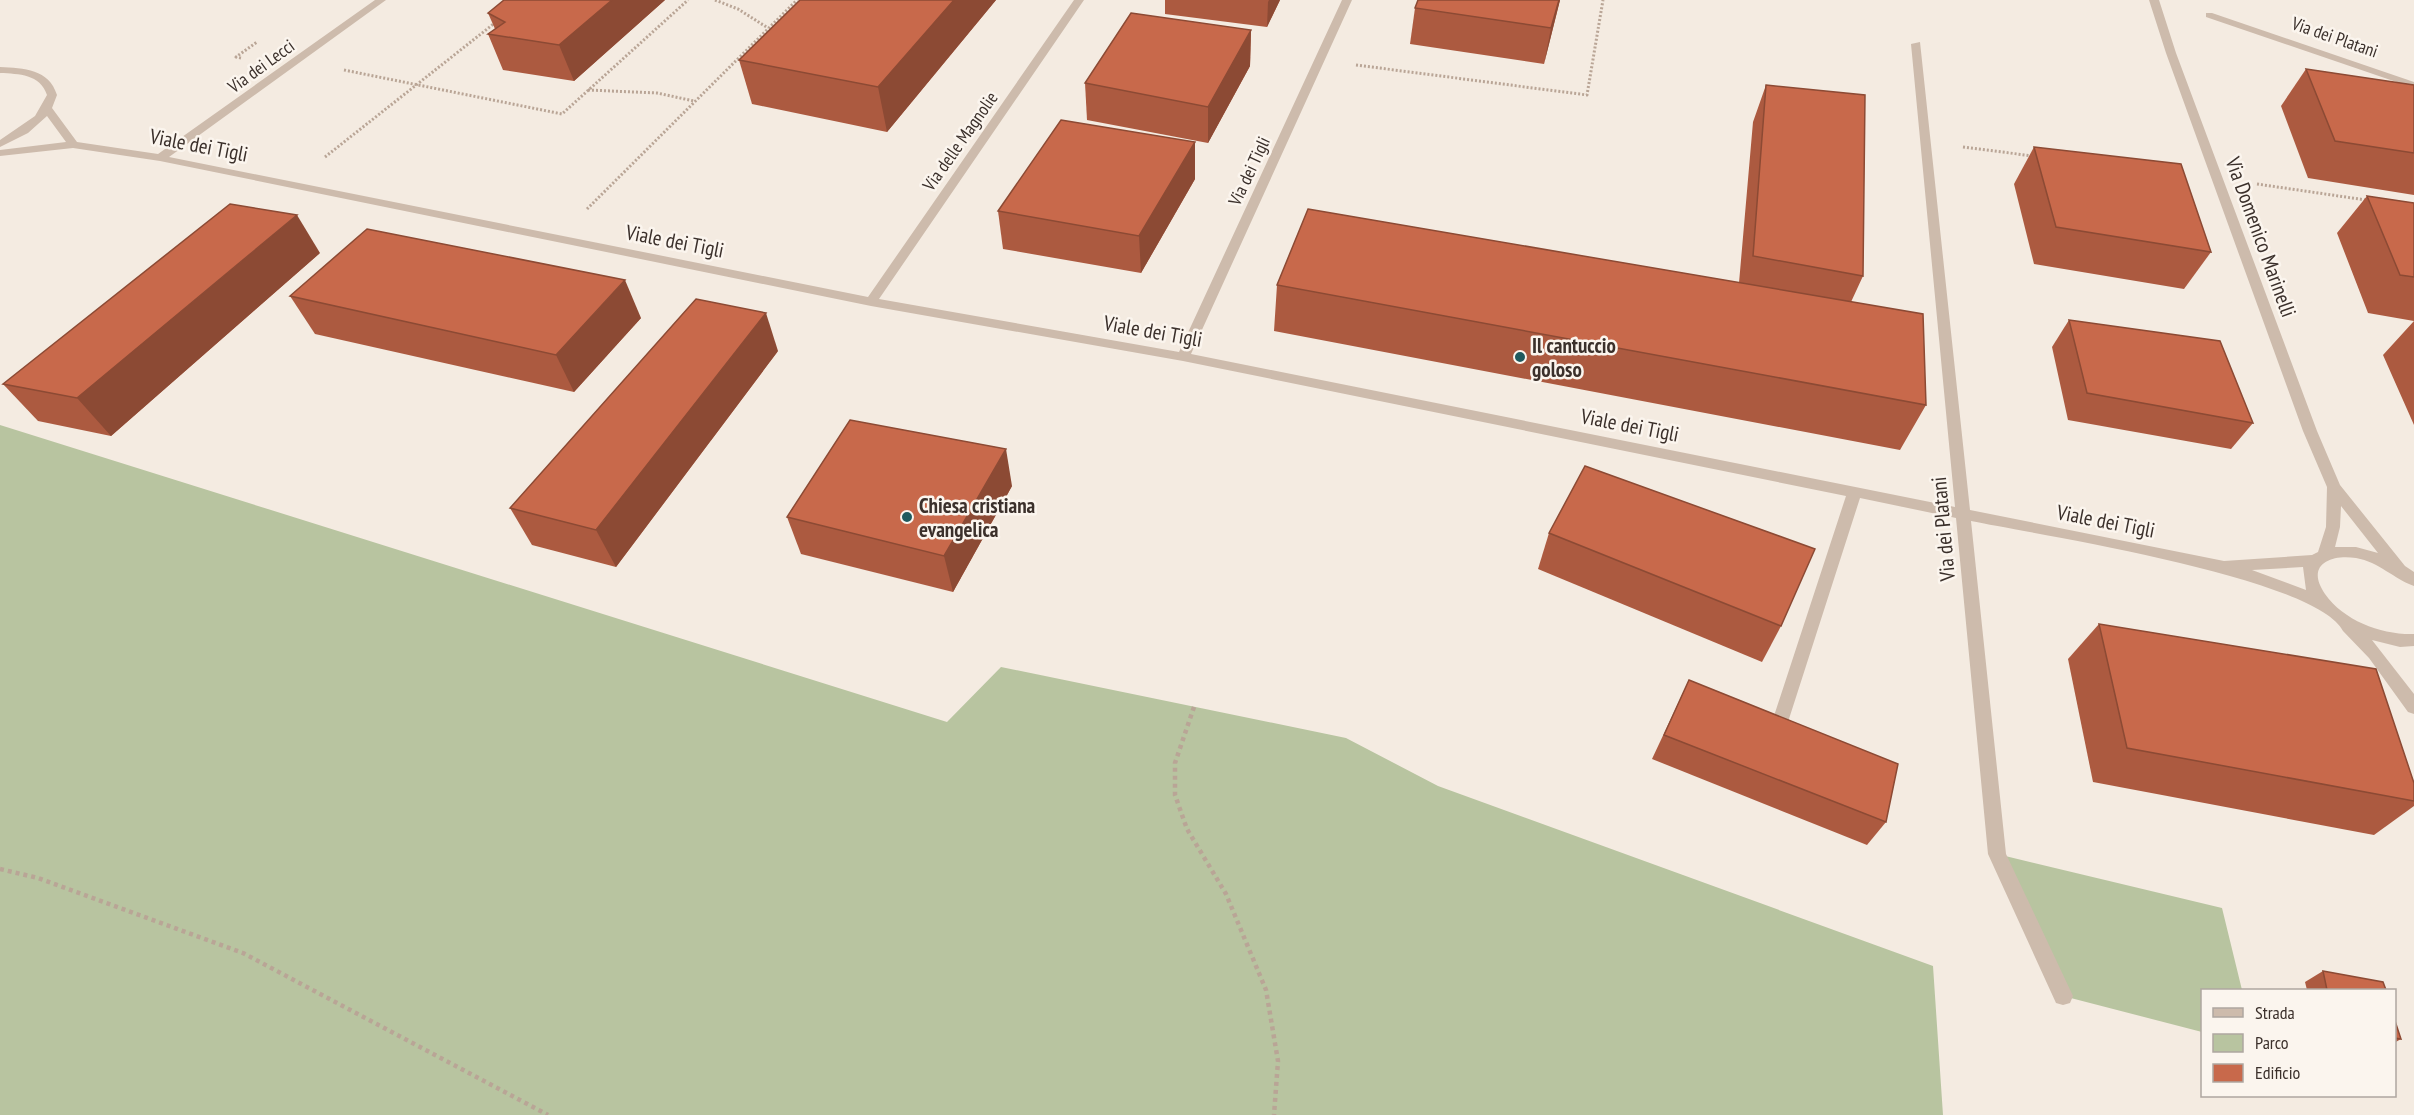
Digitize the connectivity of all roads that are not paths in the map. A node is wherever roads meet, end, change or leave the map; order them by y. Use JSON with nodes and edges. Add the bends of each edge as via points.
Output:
{"nodes":[{"id":1,"x":381,"y":0,"type":"edge"},
{"id":2,"x":1079,"y":0,"type":"edge"},
{"id":3,"x":1347,"y":0,"type":"edge"},
{"id":4,"x":2154,"y":0,"type":"edge"},
{"id":5,"x":2209,"y":15,"type":"dead end"},
{"id":6,"x":1916,"y":44,"type":"dead end"},
{"id":7,"x":0,"y":70,"type":"edge"},
{"id":8,"x":2414,"y":85,"type":"edge"},
{"id":9,"x":47,"y":109,"type":"junction"},
{"id":10,"x":0,"y":144,"type":"edge"},
{"id":11,"x":74,"y":145,"type":"junction"},
{"id":12,"x":0,"y":153,"type":"edge"},
{"id":13,"x":160,"y":158,"type":"junction"},
{"id":14,"x":871,"y":302,"type":"junction"},
{"id":15,"x":1183,"y":357,"type":"junction"},
{"id":16,"x":2334,"y":486,"type":"junction"},
{"id":17,"x":1855,"y":491,"type":"junction"},
{"id":18,"x":1963,"y":513,"type":"junction"},
{"id":19,"x":2319,"y":558,"type":"junction"},
{"id":20,"x":2223,"y":566,"type":"junction"},
{"id":21,"x":2399,"y":569,"type":"junction"},
{"id":22,"x":2414,"y":579,"type":"edge"},
{"id":23,"x":2329,"y":608,"type":"junction"},
{"id":24,"x":2414,"y":640,"type":"edge"},
{"id":25,"x":2414,"y":704,"type":"edge"},
{"id":26,"x":1780,"y":722,"type":"edge"},
{"id":27,"x":2063,"y":996,"type":"dead end"}],
"edges":[{"from":1,"to":13,"type":"street","name":"Via dei Lecci"},
{"from":2,"to":14,"type":"street","name":"Via delle Magnolie"},
{"from":3,"to":15,"type":"street","name":"Via dei Tigli"},
{"from":4,"to":16,"type":"street","name":"Via Domenico Marinelli","via":[[2310,431]]},
{"from":5,"to":8,"type":"street","name":"Via dei Platani"},
{"from":6,"to":18,"type":"street","name":"Via dei Platani"},
{"from":7,"to":9,"type":"street","via":[[34,74],[45,80],[52,94]]},
{"from":9,"to":10,"type":"street","via":[[21,133]]},
{"from":9,"to":11,"type":"street"},
{"from":11,"to":12,"type":"street","name":"Viale dei Tigli"},
{"from":11,"to":13,"type":"street","name":"Viale dei Tigli"},
{"from":13,"to":14,"type":"street","name":"Viale dei Tigli"},
{"from":14,"to":15,"type":"street","name":"Viale dei Tigli"},
{"from":15,"to":17,"type":"street","name":"Viale dei Tigli"},
{"from":16,"to":19,"type":"street","name":"Via Domenico Marinelli","via":[[2333,527]]},
{"from":16,"to":21,"type":"street","name":"Via Domenico Marinelli"},
{"from":17,"to":18,"type":"street","name":"Viale dei Tigli"},
{"from":17,"to":26,"type":"street"},
{"from":18,"to":20,"type":"street","name":"Viale dei Tigli"},
{"from":18,"to":27,"type":"street","name":"Via dei Platani","via":[[1997,854]]},
{"from":19,"to":20,"type":"street","name":"Viale dei Tigli"},
{"from":19,"to":21,"type":"street","name":"Viale dei Tigli","via":[[2359,553]]},
{"from":19,"to":23,"type":"street","name":"Viale dei Tigli","via":[[2310,571],[2311,584]]},
{"from":20,"to":23,"type":"street","name":"Viale dei Tigli","via":[[2288,588]]},
{"from":21,"to":22,"type":"street","name":"Viale dei Tigli"},
{"from":23,"to":24,"type":"street","name":"Viale dei Tigli","via":[[2369,633]]},
{"from":23,"to":25,"type":"street","via":[[2375,653]]}]}
